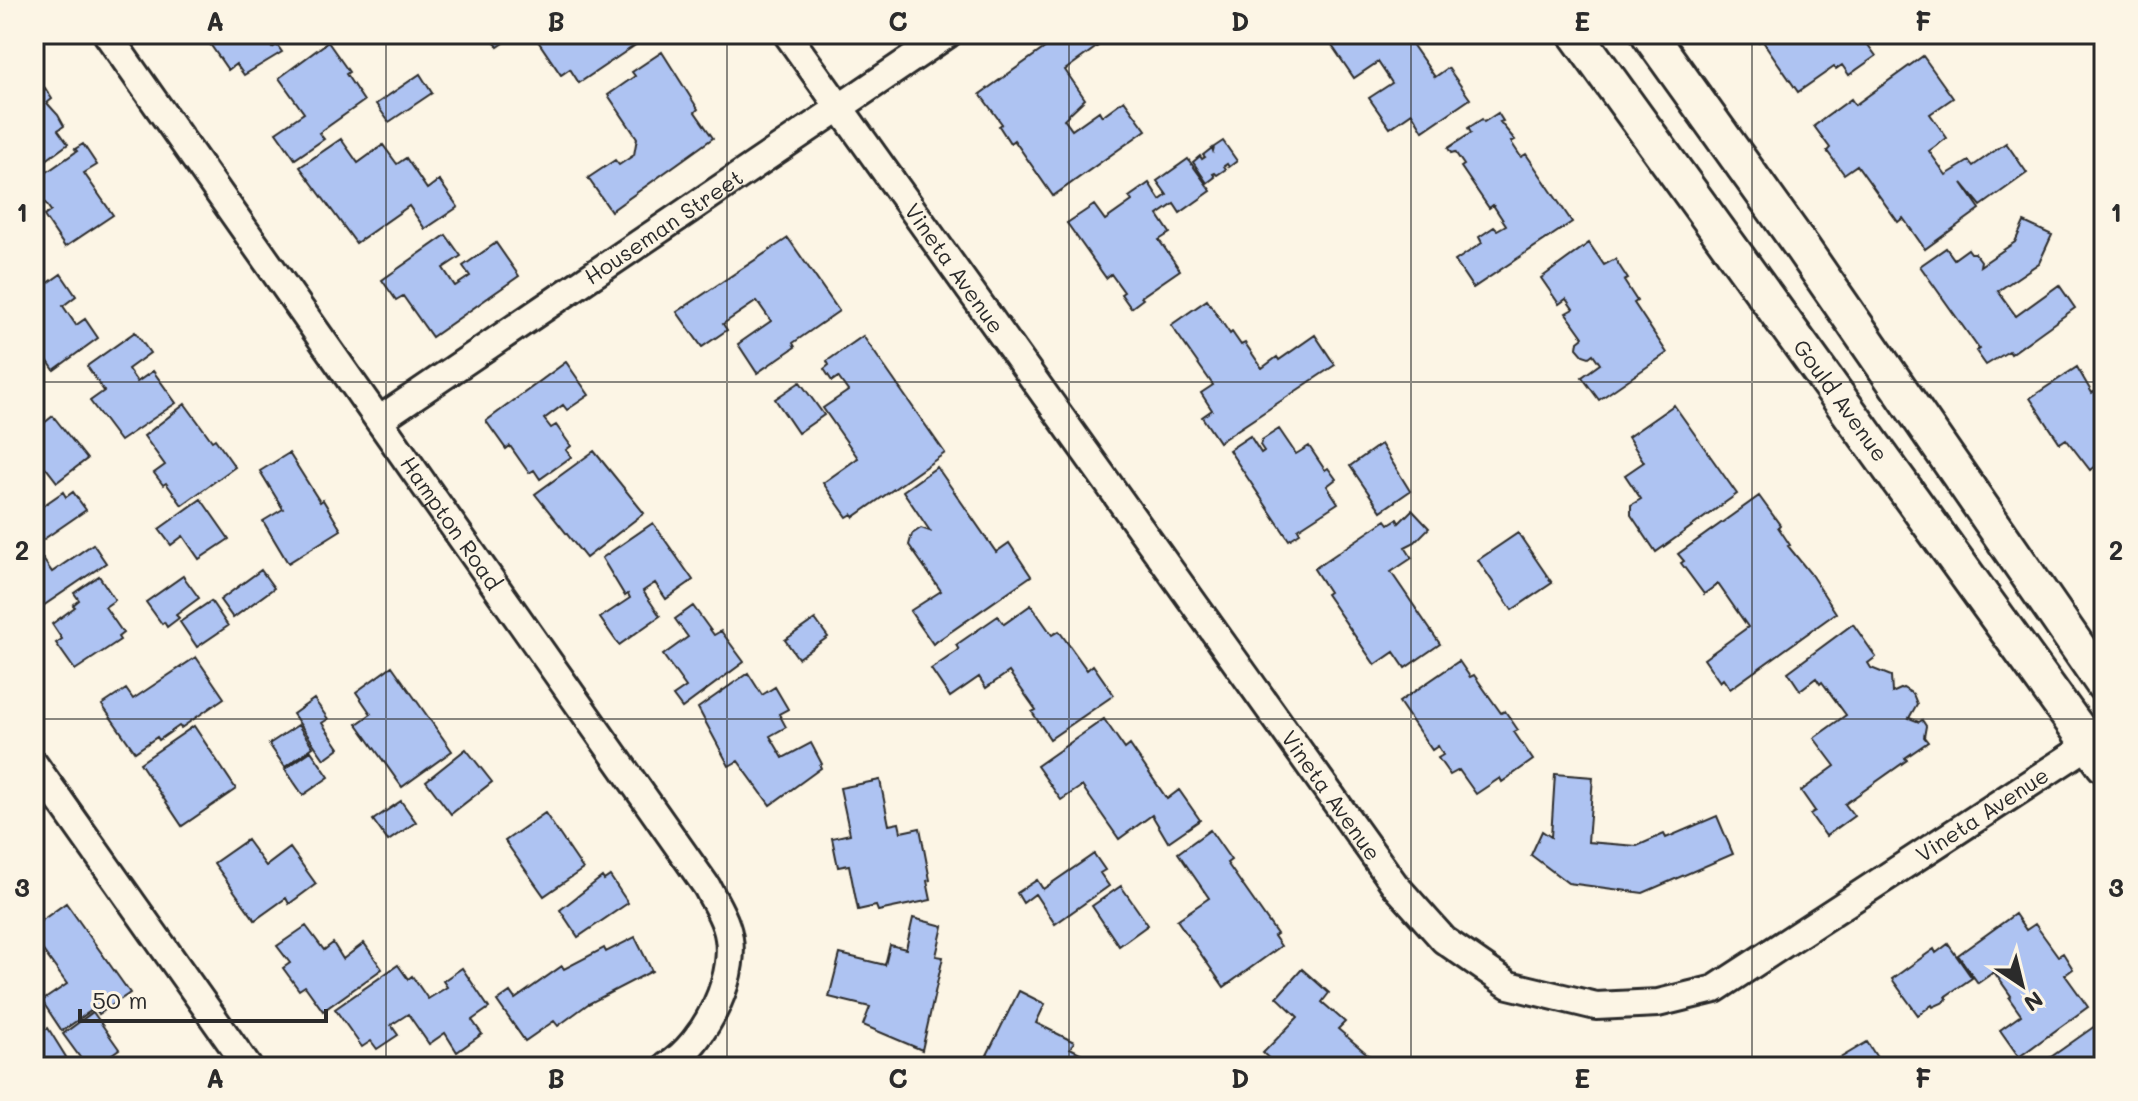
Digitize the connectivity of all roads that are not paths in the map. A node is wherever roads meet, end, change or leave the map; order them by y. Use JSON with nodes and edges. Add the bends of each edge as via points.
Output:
{"nodes":[{"id":1,"x":107,"y":34,"type":"edge"},
{"id":2,"x":787,"y":34,"type":"edge"},
{"id":3,"x":948,"y":34,"type":"edge"},
{"id":4,"x":1576,"y":34,"type":"edge"},
{"id":5,"x":1649,"y":34,"type":"edge"},
{"id":6,"x":840,"y":108,"type":"junction"},
{"id":7,"x":379,"y":420,"type":"junction"},
{"id":8,"x":2104,"y":685,"type":"edge"},
{"id":9,"x":2099,"y":748,"type":"edge"},
{"id":10,"x":34,"y":764,"type":"edge"},
{"id":11,"x":248,"y":1067,"type":"edge"},
{"id":12,"x":666,"y":1067,"type":"edge"}],
"edges":[{"from":1,"to":7,"type":"street","name":"Hampton Road"},
{"from":2,"to":6,"type":"street","name":"Vineta Avenue"},
{"from":3,"to":6,"type":"street","name":"Houseman Street"},
{"from":4,"to":9,"type":"street","name":"Gould Avenue"},
{"from":5,"to":8,"type":"street"},
{"from":6,"to":7,"type":"street","name":"Houseman Street"},
{"from":6,"to":9,"type":"street","name":"Vineta Avenue","via":[[1395,885],[1444,940],[1509,985],[1596,1006],[1658,1003],[1715,989]]},
{"from":7,"to":12,"type":"street","name":"Hampton Road","via":[[707,887],[727,928],[729,971],[704,1031]]},
{"from":10,"to":11,"type":"street"}]}
